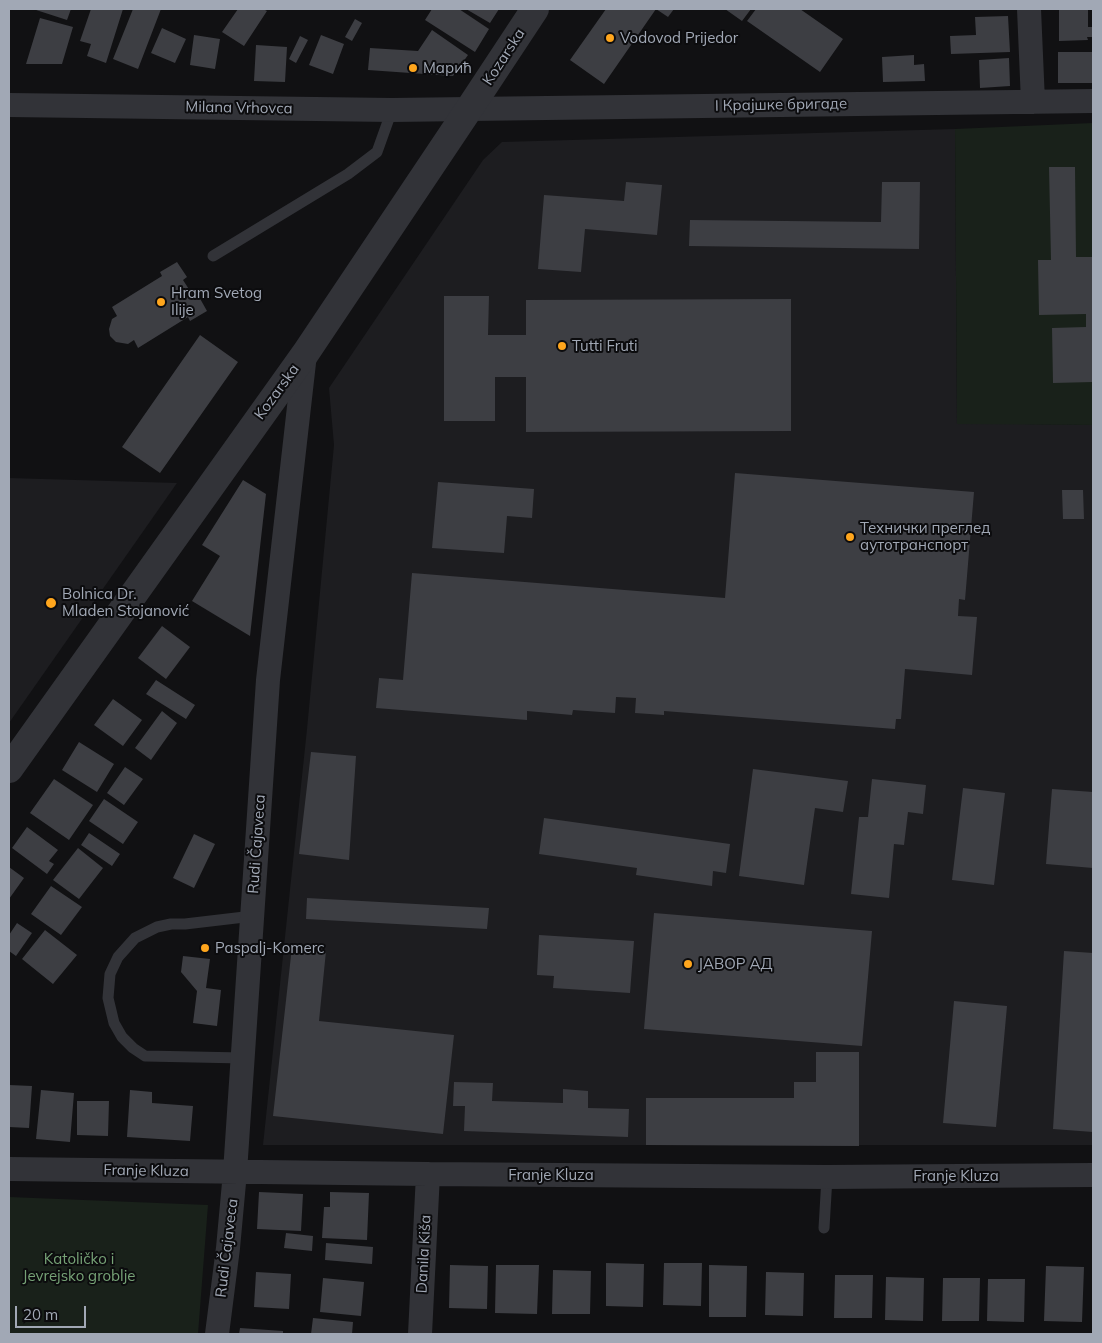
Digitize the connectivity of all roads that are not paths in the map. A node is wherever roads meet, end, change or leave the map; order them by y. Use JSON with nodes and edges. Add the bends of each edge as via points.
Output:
{"nodes":[{"id":1,"x":535,"y":9,"type":"edge"},
{"id":2,"x":1029,"y":9,"type":"edge"},
{"id":3,"x":1093,"y":101,"type":"edge"},
{"id":4,"x":1034,"y":102,"type":"junction"},
{"id":5,"x":9,"y":105,"type":"edge"},
{"id":6,"x":392,"y":110,"type":"junction"},
{"id":7,"x":469,"y":110,"type":"junction"},
{"id":8,"x":213,"y":256,"type":"dead end"},
{"id":9,"x":305,"y":354,"type":"junction"},
{"id":10,"x":9,"y":768,"type":"edge"},
{"id":11,"x":253,"y":916,"type":"junction"},
{"id":12,"x":243,"y":1058,"type":"junction"},
{"id":13,"x":9,"y":1170,"type":"edge"},
{"id":14,"x":235,"y":1172,"type":"junction"},
{"id":15,"x":428,"y":1174,"type":"junction"},
{"id":16,"x":1093,"y":1175,"type":"edge"},
{"id":17,"x":826,"y":1177,"type":"junction"},
{"id":18,"x":824,"y":1228,"type":"dead end"},
{"id":19,"x":217,"y":1334,"type":"edge"},
{"id":20,"x":420,"y":1334,"type":"edge"}],
"edges":[{"from":1,"to":7,"type":"street","name":"Kozarska"},
{"from":2,"to":4,"type":"street"},
{"from":3,"to":4,"type":"street","name":"I Крајшке бригаде"},
{"from":4,"to":7,"type":"street","name":"I Крајшке бригаде"},
{"from":5,"to":6,"type":"street","name":"Milana Vrhovca"},
{"from":6,"to":7,"type":"street","name":"Milana Vrhovca"},
{"from":6,"to":8,"type":"lane","via":[[377,152],[348,174]]},
{"from":7,"to":9,"type":"street","name":"Kozarska"},
{"from":9,"to":10,"type":"street","name":"Kozarska"},
{"from":9,"to":11,"type":"street","name":"Rudi Čajaveca","via":[[268,680]]},
{"from":11,"to":12,"type":"street","name":"Rudi Čajaveca"},
{"from":11,"to":12,"type":"lane","via":[[171,924],[135,938],[118,957],[110,974],[108,998],[122,1037],[145,1056]]},
{"from":12,"to":14,"type":"street","name":"Rudi Čajaveca"},
{"from":13,"to":14,"type":"street","name":"Franje Kluza"},
{"from":14,"to":15,"type":"street","name":"Franje Kluza"},
{"from":14,"to":19,"type":"street","name":"Rudi Čajaveca"},
{"from":15,"to":17,"type":"street","name":"Franje Kluza"},
{"from":15,"to":20,"type":"street","name":"Danila Kiša"},
{"from":16,"to":17,"type":"street","name":"Franje Kluza"},
{"from":17,"to":18,"type":"lane"}]}
